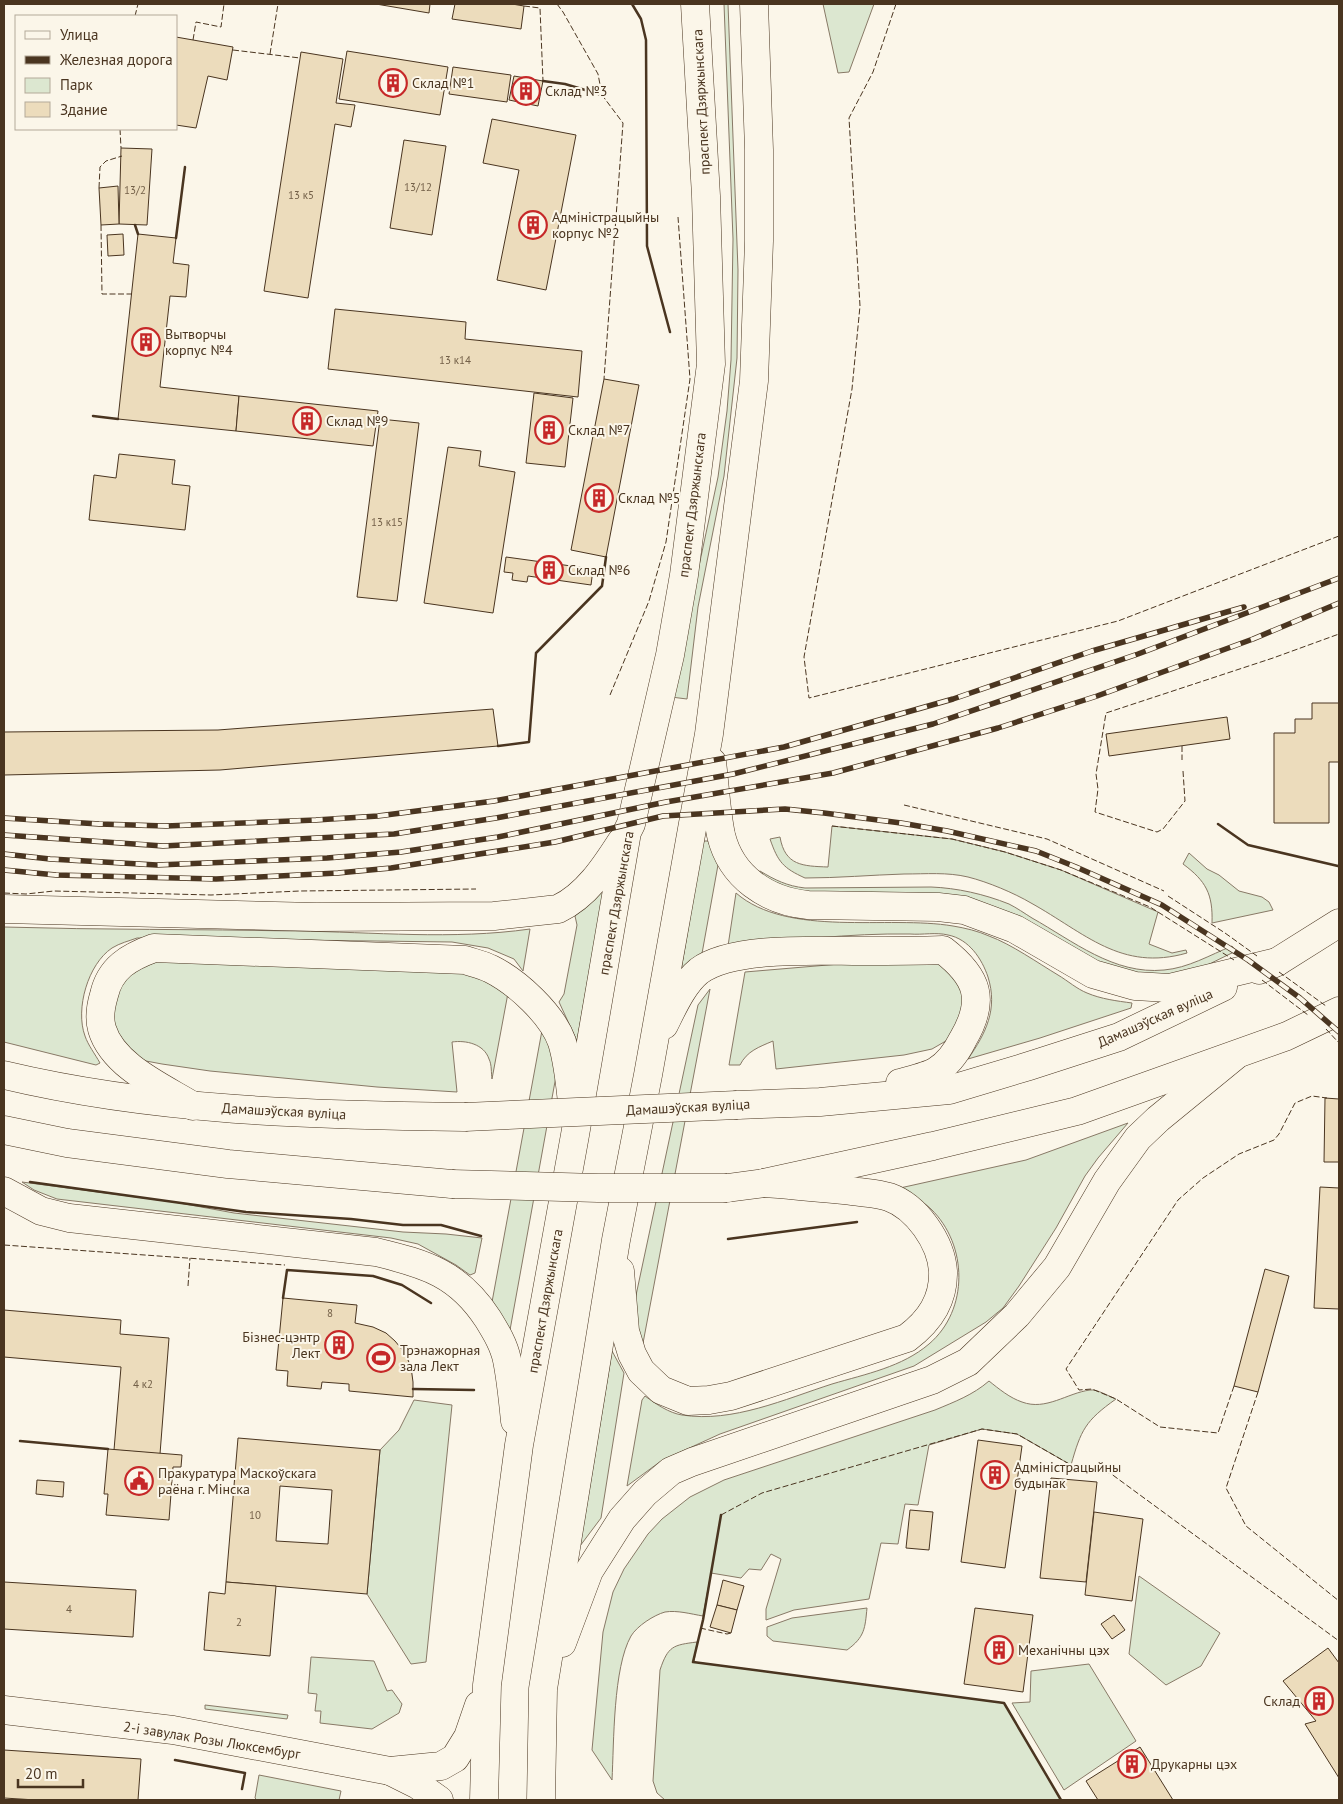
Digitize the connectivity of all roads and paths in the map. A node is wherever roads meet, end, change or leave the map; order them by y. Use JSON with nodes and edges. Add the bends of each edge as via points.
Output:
{"nodes":[{"id":1,"x":695,"y":4,"type":"edge"},
{"id":2,"x":754,"y":4,"type":"edge"},
{"id":3,"x":709,"y":734,"type":"junction"},
{"id":4,"x":627,"y":832,"type":"junction"},
{"id":5,"x":4,"y":909,"type":"edge"},
{"id":6,"x":1339,"y":923,"type":"edge"},
{"id":7,"x":1276,"y":962,"type":"junction"},
{"id":8,"x":1339,"y":1011,"type":"edge"},
{"id":9,"x":1235,"y":1056,"type":"junction"},
{"id":10,"x":650,"y":1061,"type":"junction"},
{"id":11,"x":4,"y":1075,"type":"edge"},
{"id":12,"x":820,"y":1102,"type":"junction"},
{"id":13,"x":193,"y":1106,"type":"junction"},
{"id":14,"x":4,"y":1130,"type":"edge"},
{"id":15,"x":575,"y":1136,"type":"junction"},
{"id":16,"x":764,"y":1183,"type":"junction"},
{"id":17,"x":4,"y":1191,"type":"edge"},
{"id":18,"x":616,"y":1240,"type":"junction"},
{"id":19,"x":519,"y":1445,"type":"junction"},
{"id":20,"x":487,"y":1685,"type":"junction"},
{"id":21,"x":543,"y":1689,"type":"junction"},
{"id":22,"x":4,"y":1710,"type":"edge"},
{"id":23,"x":390,"y":1771,"type":"junction"},
{"id":24,"x":439,"y":1800,"type":"edge"},
{"id":25,"x":484,"y":1800,"type":"edge"},
{"id":26,"x":541,"y":1800,"type":"edge"}],
"edges":[{"from":1,"to":4,"type":"main road","name":"праспект Дзяржынскага","via":[[711,364],[684,575],[670,654]]},
{"from":2,"to":3,"type":"main road","via":[[759,241],[754,381]]},
{"from":3,"to":7,"type":"main road","via":[[721,834],[726,850],[742,876],[781,900],[808,905],[964,910],[1015,929],[1094,974],[1135,986],[1170,988]]},
{"from":3,"to":10,"type":"main road"},
{"from":4,"to":5,"type":"main road","via":[[600,874],[558,909],[494,916],[316,917]]},
{"from":4,"to":15,"type":"main road","name":"праспект Дзяржынскага"},
{"from":6,"to":7,"type":"main road","name":"Дамашэўская вуліца"},
{"from":7,"to":12,"type":"main road","name":"Дамашэўская вуліца","via":[[1119,1037],[1029,1066],[949,1090]]},
{"from":8,"to":9,"type":"main road"},
{"from":9,"to":16,"type":"main road","via":[[1077,1111]]},
{"from":9,"to":21,"type":"main road","via":[[1138,1138],[1107,1181],[1057,1267],[1017,1315],[968,1362],[917,1386],[692,1462],[671,1471],[644,1493],[589,1571]]},
{"from":10,"to":12,"type":"main road","via":[[675,1003],[699,971],[713,964],[750,954],[789,951],[934,950],[943,950],[960,963],[972,980],[978,1002],[974,1019],[955,1054],[936,1071]]},
{"from":10,"to":18,"type":"main road"},
{"from":11,"to":13,"type":"main road","name":"Дамашэўская вуліца","via":[[57,1088]]},
{"from":12,"to":13,"type":"main road","name":"Дамашэўская вуліца","bridge":true,"via":[[465,1117],[258,1112]]},
{"from":13,"to":15,"type":"main road","via":[[127,1065],[112,1050],[102,1028],[101,1004],[106,985],[114,972],[132,956],[154,948],[465,960],[503,976],[540,1006],[548,1018],[561,1040],[568,1066]]},
{"from":14,"to":16,"type":"main road","bridge":true,"via":[[67,1143],[218,1163],[452,1184],[727,1188]]},
{"from":15,"to":19,"type":"main road","name":"праспект Дзяржынскага"},
{"from":16,"to":18,"type":"main road","via":[[891,1198],[924,1223],[942,1259],[943,1282],[939,1302],[921,1328],[902,1340],[731,1396],[688,1401],[661,1390],[641,1371],[632,1354],[625,1331]]},
{"from":17,"to":19,"type":"main road","via":[[41,1211],[69,1218],[376,1252],[411,1260],[432,1269],[466,1290],[500,1338],[507,1360]]},
{"from":18,"to":21,"type":"main road"},
{"from":19,"to":20,"type":"main road","name":"праспект Дзяржынскага"},
{"from":20,"to":23,"type":"main road","name":"2-і завулак Розы Люксембург","via":[[468,1737],[455,1758],[441,1766]]},
{"from":20,"to":25,"type":"main road","name":"праспект Дзяржынскага"},
{"from":21,"to":26,"type":"main road"},
{"from":22,"to":23,"type":"main road","name":"2-і завулак Розы Люксембург","via":[[173,1730]]},
{"from":23,"to":24,"type":"main road","name":"2-і завулак Розы Люксембург"}]}
